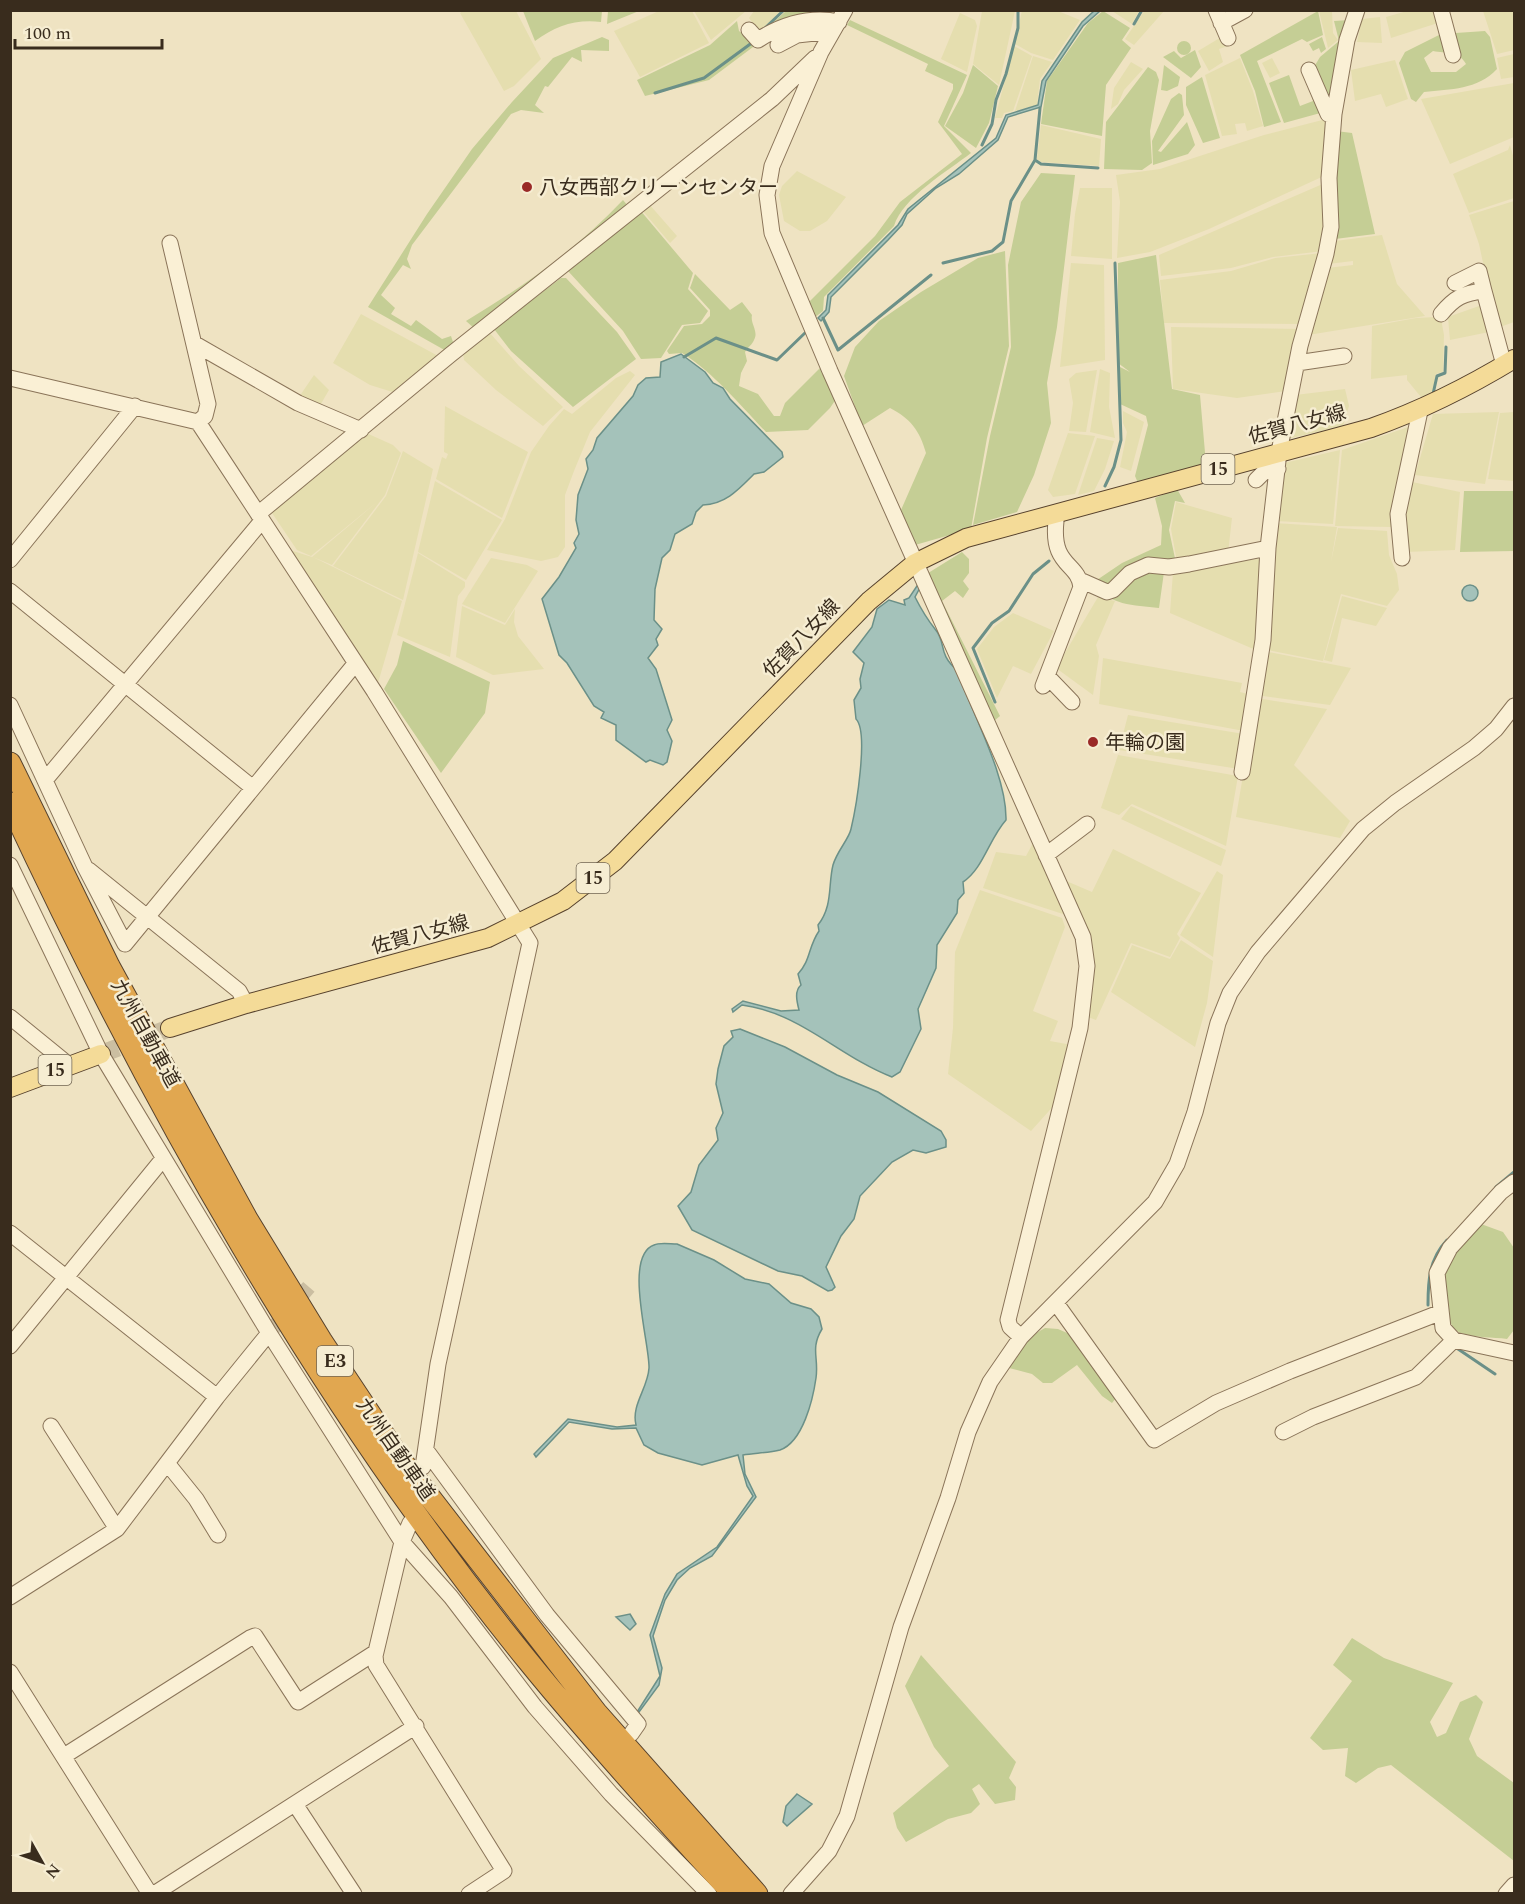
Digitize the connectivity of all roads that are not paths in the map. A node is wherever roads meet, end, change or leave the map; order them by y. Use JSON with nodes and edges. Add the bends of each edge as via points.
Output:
{"nodes":[{"id":1,"x":1245,"y":10,"type":"edge"},
{"id":2,"x":1357,"y":10,"type":"edge"},
{"id":3,"x":1441,"y":10,"type":"edge"},
{"id":4,"x":1218,"y":17,"type":"edge"},
{"id":5,"x":839,"y":21,"type":"edge"},
{"id":6,"x":749,"y":30,"type":"dead end"},
{"id":7,"x":1227,"y":38,"type":"dead end"},
{"id":8,"x":778,"y":45,"type":"dead end"},
{"id":9,"x":821,"y":52,"type":"junction"},
{"id":10,"x":1453,"y":55,"type":"dead end"},
{"id":11,"x":1309,"y":70,"type":"dead end"},
{"id":12,"x":1335,"y":114,"type":"junction"},
{"id":13,"x":170,"y":243,"type":"dead end"},
{"id":14,"x":1455,"y":283,"type":"dead end"},
{"id":15,"x":1484,"y":291,"type":"junction"},
{"id":16,"x":1441,"y":314,"type":"dead end"},
{"id":17,"x":195,"y":344,"type":"junction"},
{"id":18,"x":1344,"y":356,"type":"dead end"},
{"id":19,"x":1297,"y":363,"type":"junction"},
{"id":20,"x":1510,"y":365,"type":"edge"},
{"id":21,"x":10,"y":378,"type":"edge"},
{"id":22,"x":135,"y":406,"type":"junction"},
{"id":23,"x":1420,"y":411,"type":"junction"},
{"id":24,"x":198,"y":422,"type":"junction"},
{"id":25,"x":361,"y":429,"type":"junction"},
{"id":26,"x":1279,"y":460,"type":"junction"},
{"id":27,"x":1256,"y":480,"type":"dead end"},
{"id":28,"x":260,"y":518,"type":"junction"},
{"id":29,"x":1056,"y":521,"type":"dead end"},
{"id":30,"x":1268,"y":548,"type":"junction"},
{"id":31,"x":1402,"y":558,"type":"dead end"},
{"id":32,"x":10,"y":560,"type":"edge"},
{"id":33,"x":915,"y":562,"type":"junction"},
{"id":34,"x":1080,"y":580,"type":"junction"},
{"id":35,"x":10,"y":591,"type":"edge"},
{"id":36,"x":355,"y":664,"type":"junction"},
{"id":37,"x":125,"y":683,"type":"junction"},
{"id":38,"x":1072,"y":702,"type":"dead end"},
{"id":39,"x":10,"y":705,"type":"edge"},
{"id":40,"x":1515,"y":706,"type":"edge"},
{"id":41,"x":10,"y":763,"type":"edge"},
{"id":42,"x":1242,"y":772,"type":"dead end"},
{"id":43,"x":44,"y":785,"type":"junction"},
{"id":44,"x":253,"y":789,"type":"junction"},
{"id":45,"x":10,"y":803,"type":"edge"},
{"id":46,"x":1087,"y":825,"type":"dead end"},
{"id":47,"x":1046,"y":855,"type":"junction"},
{"id":48,"x":10,"y":865,"type":"edge"},
{"id":49,"x":85,"y":867,"type":"junction"},
{"id":50,"x":149,"y":916,"type":"junction"},
{"id":51,"x":519,"y":923,"type":"junction"},
{"id":52,"x":246,"y":1004,"type":"junction"},
{"id":53,"x":10,"y":1017,"type":"edge"},
{"id":54,"x":170,"y":1028,"type":"tunnel mouth"},
{"id":55,"x":101,"y":1054,"type":"junction"},
{"id":56,"x":69,"y":1065,"type":"junction"},
{"id":57,"x":10,"y":1088,"type":"edge"},
{"id":58,"x":162,"y":1160,"type":"junction"},
{"id":59,"x":1515,"y":1182,"type":"edge"},
{"id":60,"x":10,"y":1233,"type":"edge"},
{"id":61,"x":67,"y":1276,"type":"junction"},
{"id":62,"x":1056,"y":1303,"type":"junction"},
{"id":63,"x":1439,"y":1313,"type":"junction"},
{"id":64,"x":269,"y":1333,"type":"junction"},
{"id":65,"x":1021,"y":1337,"type":"junction"},
{"id":66,"x":1454,"y":1340,"type":"junction"},
{"id":67,"x":10,"y":1346,"type":"edge"},
{"id":68,"x":1515,"y":1353,"type":"edge"},
{"id":69,"x":217,"y":1397,"type":"junction"},
{"id":70,"x":51,"y":1426,"type":"dead end"},
{"id":71,"x":1283,"y":1432,"type":"dead end"},
{"id":72,"x":426,"y":1450,"type":"junction"},
{"id":73,"x":167,"y":1463,"type":"junction"},
{"id":74,"x":423,"y":1467,"type":"dead end"},
{"id":75,"x":410,"y":1523,"type":"dead end"},
{"id":76,"x":117,"y":1529,"type":"junction"},
{"id":77,"x":219,"y":1535,"type":"dead end"},
{"id":78,"x":402,"y":1542,"type":"junction"},
{"id":79,"x":10,"y":1597,"type":"edge"},
{"id":80,"x":376,"y":1652,"type":"junction"},
{"id":81,"x":10,"y":1672,"type":"edge"},
{"id":82,"x":416,"y":1726,"type":"junction"},
{"id":83,"x":631,"y":1734,"type":"dead end"},
{"id":84,"x":64,"y":1756,"type":"junction"},
{"id":85,"x":295,"y":1804,"type":"junction"},
{"id":86,"x":1515,"y":1885,"type":"edge"},
{"id":87,"x":152,"y":1893,"type":"edge"},
{"id":88,"x":354,"y":1893,"type":"edge"},
{"id":89,"x":469,"y":1893,"type":"edge"},
{"id":90,"x":709,"y":1893,"type":"edge"},
{"id":91,"x":733,"y":1893,"type":"edge"},
{"id":92,"x":757,"y":1893,"type":"edge"},
{"id":93,"x":791,"y":1893,"type":"edge"},
{"id":94,"x":1506,"y":1893,"type":"edge"}],
"edges":[{"from":1,"to":4,"type":"street"},
{"from":2,"to":12,"type":"street","via":[[1347,40]]},
{"from":3,"to":10,"type":"street"},
{"from":4,"to":7,"type":"street"},
{"from":5,"to":6,"type":"street","via":[[791,23],[758,40]]},
{"from":5,"to":8,"type":"street"},
{"from":5,"to":9,"type":"street"},
{"from":9,"to":25,"type":"street","via":[[772,99]]},
{"from":9,"to":33,"type":"street","via":[[772,166],[767,195],[772,233]]},
{"from":11,"to":12,"type":"street","via":[[1328,114]]},
{"from":12,"to":19,"type":"street","via":[[1329,176],[1331,227]]},
{"from":13,"to":17,"type":"street","via":[[189,333]]},
{"from":14,"to":15,"type":"street","via":[[1479,271]]},
{"from":15,"to":16,"type":"street","via":[[1453,298]]},
{"from":15,"to":20,"type":"street"},
{"from":17,"to":24,"type":"street","via":[[208,404],[205,416]]},
{"from":17,"to":25,"type":"street","via":[[298,403]]},
{"from":18,"to":19,"type":"street"},
{"from":19,"to":26,"type":"street"},
{"from":20,"to":23,"type":"main road","name":"佐賀八女線","number":"15"},
{"from":21,"to":22,"type":"street"},
{"from":22,"to":24,"type":"street"},
{"from":22,"to":32,"type":"street"},
{"from":23,"to":26,"type":"main road","name":"佐賀八女線","number":"15"},
{"from":23,"to":31,"type":"street","via":[[1398,514]]},
{"from":24,"to":28,"type":"street"},
{"from":25,"to":28,"type":"street"},
{"from":26,"to":27,"type":"street"},
{"from":26,"to":30,"type":"street"},
{"from":26,"to":33,"type":"main road","name":"佐賀八女線","number":"15","via":[[966,538]]},
{"from":28,"to":36,"type":"street"},
{"from":28,"to":37,"type":"street"},
{"from":29,"to":34,"type":"street","via":[[1057,552]]},
{"from":30,"to":34,"type":"street","via":[[1169,567],[1148,565],[1130,573],[1107,592]]},
{"from":30,"to":42,"type":"street","via":[[1263,640]]},
{"from":33,"to":47,"type":"street"},
{"from":33,"to":51,"type":"main road","name":"佐賀八女線","number":"15","via":[[869,601],[615,861],[562,901]]},
{"from":34,"to":38,"type":"street","via":[[1081,587],[1046,685]]},
{"from":35,"to":37,"type":"street"},
{"from":36,"to":44,"type":"street"},
{"from":36,"to":51,"type":"street","via":[[377,688]]},
{"from":37,"to":43,"type":"street"},
{"from":37,"to":44,"type":"street"},
{"from":39,"to":43,"type":"street"},
{"from":40,"to":62,"type":"street","via":[[1474,747],[1363,829],[1257,952],[1230,993],[1218,1023],[1196,1112],[1177,1164],[1155,1202],[1130,1231]]},
{"from":41,"to":92,"type":"highway","name":"九州自動車道","number":"E3","via":[[109,966],[236,1199],[321,1340],[398,1456],[596,1712]]},
{"from":43,"to":49,"type":"street"},
{"from":44,"to":50,"type":"street"},
{"from":45,"to":91,"type":"highway","name":"九州自動車道","number":"E3","via":[[136,1058],[198,1169],[286,1318],[392,1478],[527,1660]]},
{"from":46,"to":47,"type":"street"},
{"from":47,"to":65,"type":"street","via":[[1083,938],[1087,966],[1080,1028],[1008,1320]]},
{"from":48,"to":55,"type":"street"},
{"from":49,"to":50,"type":"street"},
{"from":49,"to":50,"type":"street","via":[[125,944]]},
{"from":50,"to":52,"type":"street","via":[[239,991]]},
{"from":51,"to":52,"type":"main road","name":"佐賀八女線","number":"15","via":[[488,939],[448,951]]},
{"from":51,"to":72,"type":"street","via":[[530,943],[438,1364]]},
{"from":52,"to":54,"type":"main road","name":"佐賀八女線","number":"15"},
{"from":53,"to":56,"type":"street"},
{"from":55,"to":56,"type":"main road","number":"15"},
{"from":55,"to":58,"type":"street"},
{"from":56,"to":57,"type":"main road","number":"15"},
{"from":58,"to":61,"type":"street"},
{"from":58,"to":64,"type":"street"},
{"from":59,"to":63,"type":"street","via":[[1450,1248],[1437,1273]]},
{"from":60,"to":61,"type":"street"},
{"from":61,"to":67,"type":"street"},
{"from":61,"to":69,"type":"street"},
{"from":62,"to":63,"type":"street","via":[[1154,1440],[1216,1403]]},
{"from":62,"to":65,"type":"street"},
{"from":63,"to":66,"type":"street","via":[[1443,1328]]},
{"from":64,"to":69,"type":"street"},
{"from":64,"to":78,"type":"street"},
{"from":65,"to":93,"type":"street","via":[[990,1382],[968,1432],[901,1627],[847,1816],[829,1851]]},
{"from":66,"to":68,"type":"street"},
{"from":66,"to":71,"type":"street","via":[[1416,1377]]},
{"from":69,"to":73,"type":"street"},
{"from":70,"to":76,"type":"street"},
{"from":72,"to":74,"type":"street"},
{"from":72,"to":83,"type":"street","via":[[547,1615],[638,1724]]},
{"from":73,"to":76,"type":"street"},
{"from":73,"to":77,"type":"street"},
{"from":75,"to":78,"type":"street"},
{"from":76,"to":79,"type":"street"},
{"from":78,"to":80,"type":"street"},
{"from":78,"to":90,"type":"street","via":[[451,1597],[535,1707],[602,1774]]},
{"from":80,"to":82,"type":"street","via":[[376,1665]]},
{"from":80,"to":84,"type":"street","via":[[298,1702],[255,1636]]},
{"from":81,"to":84,"type":"street"},
{"from":82,"to":85,"type":"street"},
{"from":82,"to":89,"type":"street","via":[[504,1871]]},
{"from":84,"to":87,"type":"street"},
{"from":85,"to":87,"type":"street"},
{"from":85,"to":88,"type":"street"},
{"from":86,"to":94,"type":"street"}]}
